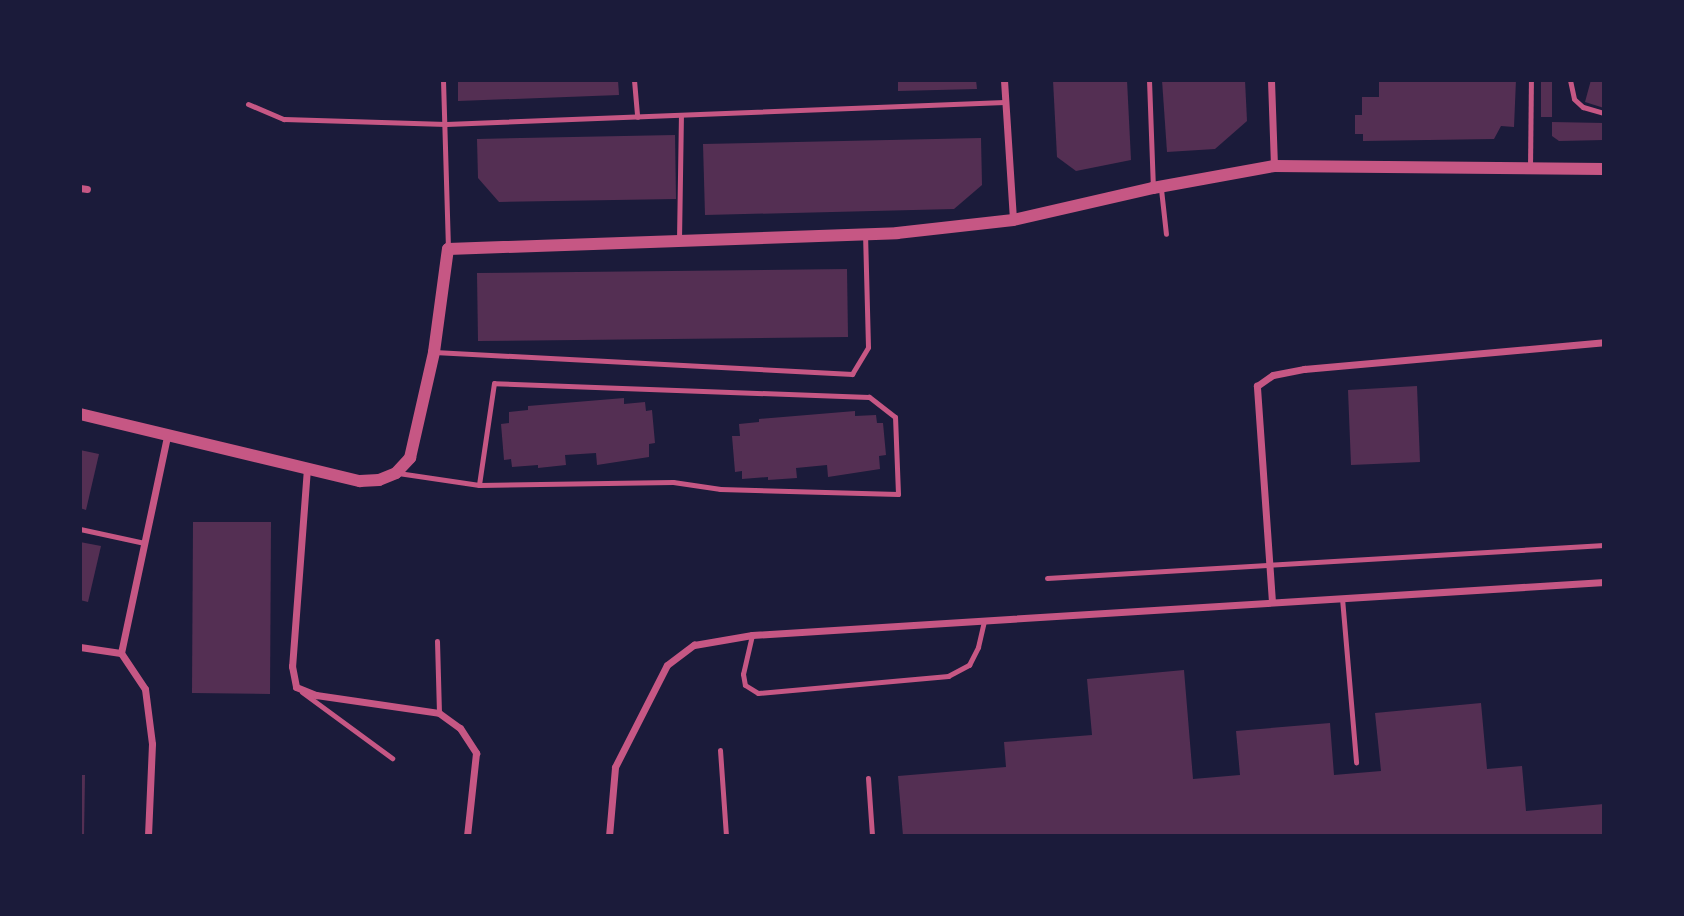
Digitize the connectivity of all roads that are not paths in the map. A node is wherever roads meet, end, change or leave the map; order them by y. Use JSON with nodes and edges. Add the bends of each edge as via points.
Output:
{"nodes":[{"id":1,"x":443,"y":80,"type":"edge"},
{"id":2,"x":634,"y":80,"type":"edge"},
{"id":3,"x":1004,"y":80,"type":"edge"},
{"id":4,"x":1149,"y":80,"type":"edge"},
{"id":5,"x":1271,"y":80,"type":"edge"},
{"id":6,"x":1531,"y":80,"type":"edge"},
{"id":7,"x":1570,"y":80,"type":"edge"},
{"id":8,"x":1005,"y":102,"type":"junction"},
{"id":9,"x":248,"y":104,"type":"dead end"},
{"id":10,"x":1604,"y":113,"type":"edge"},
{"id":11,"x":681,"y":116,"type":"junction"},
{"id":12,"x":637,"y":117,"type":"junction"},
{"id":13,"x":446,"y":124,"type":"junction"},
{"id":14,"x":1274,"y":166,"type":"junction"},
{"id":15,"x":1530,"y":169,"type":"junction"},
{"id":16,"x":1604,"y":169,"type":"edge"},
{"id":17,"x":1157,"y":187,"type":"junction"},
{"id":18,"x":1013,"y":220,"type":"junction"},
{"id":19,"x":865,"y":233,"type":"junction"},
{"id":20,"x":1166,"y":234,"type":"dead end"},
{"id":21,"x":679,"y":240,"type":"junction"},
{"id":22,"x":448,"y":249,"type":"junction"},
{"id":23,"x":1604,"y":342,"type":"edge"},
{"id":24,"x":435,"y":352,"type":"junction"},
{"id":25,"x":80,"y":414,"type":"edge"},
{"id":26,"x":167,"y":436,"type":"junction"},
{"id":27,"x":307,"y":466,"type":"junction"},
{"id":28,"x":396,"y":473,"type":"junction"},
{"id":29,"x":479,"y":485,"type":"junction"},
{"id":30,"x":80,"y":529,"type":"edge"},
{"id":31,"x":145,"y":543,"type":"junction"},
{"id":32,"x":1604,"y":545,"type":"edge"},
{"id":33,"x":1270,"y":564,"type":"junction"},
{"id":34,"x":1047,"y":578,"type":"dead end"},
{"id":35,"x":1604,"y":582,"type":"edge"},
{"id":36,"x":1342,"y":598,"type":"junction"},
{"id":37,"x":1272,"y":603,"type":"junction"},
{"id":38,"x":984,"y":621,"type":"junction"},
{"id":39,"x":752,"y":635,"type":"junction"},
{"id":40,"x":436,"y":642,"type":"dead end"},
{"id":41,"x":80,"y":647,"type":"edge"},
{"id":42,"x":121,"y":653,"type":"junction"},
{"id":43,"x":296,"y":687,"type":"junction"},
{"id":44,"x":439,"y":713,"type":"junction"},
{"id":45,"x":720,"y":750,"type":"dead end"},
{"id":46,"x":392,"y":758,"type":"dead end"},
{"id":47,"x":1356,"y":762,"type":"dead end"},
{"id":48,"x":868,"y":778,"type":"dead end"},
{"id":49,"x":148,"y":835,"type":"edge"},
{"id":50,"x":467,"y":835,"type":"edge"},
{"id":51,"x":609,"y":835,"type":"edge"},
{"id":52,"x":726,"y":835,"type":"edge"},
{"id":53,"x":865,"y":835,"type":"edge"},
{"id":54,"x":873,"y":835,"type":"edge"}],
"edges":[{"from":1,"to":13,"type":"lane"},
{"from":2,"to":12,"type":"lane"},
{"from":3,"to":8,"type":"street"},
{"from":4,"to":17,"type":"lane"},
{"from":5,"to":14,"type":"street"},
{"from":6,"to":15,"type":"lane"},
{"from":7,"to":10,"type":"lane","via":[[1574,99]]},
{"from":8,"to":11,"type":"lane"},
{"from":8,"to":18,"type":"street"},
{"from":9,"to":13,"type":"lane","via":[[284,119]]},
{"from":11,"to":12,"type":"lane"},
{"from":11,"to":21,"type":"lane"},
{"from":12,"to":13,"type":"lane"},
{"from":13,"to":22,"type":"lane"},
{"from":14,"to":15,"type":"street"},
{"from":14,"to":17,"type":"street"},
{"from":15,"to":16,"type":"street"},
{"from":17,"to":18,"type":"street"},
{"from":17,"to":20,"type":"lane"},
{"from":18,"to":19,"type":"street"},
{"from":19,"to":21,"type":"street"},
{"from":19,"to":24,"type":"lane","via":[[868,348],[852,374]]},
{"from":21,"to":22,"type":"street"},
{"from":22,"to":24,"type":"street"},
{"from":23,"to":33,"type":"street","via":[[1273,375],[1257,386]]},
{"from":24,"to":28,"type":"street","via":[[410,458]]},
{"from":25,"to":26,"type":"street"},
{"from":26,"to":27,"type":"street"},
{"from":26,"to":31,"type":"street"},
{"from":27,"to":28,"type":"street","via":[[360,481]]},
{"from":27,"to":43,"type":"street","via":[[292,666]]},
{"from":28,"to":29,"type":"lane"},
{"from":29,"to":29,"type":"lane","via":[[494,383],[869,397],[895,417],[898,494],[719,489],[673,482]]},
{"from":30,"to":31,"type":"lane"},
{"from":31,"to":42,"type":"street"},
{"from":32,"to":33,"type":"lane"},
{"from":33,"to":34,"type":"lane"},
{"from":33,"to":37,"type":"street"},
{"from":35,"to":36,"type":"street"},
{"from":36,"to":37,"type":"street"},
{"from":36,"to":47,"type":"lane"},
{"from":37,"to":38,"type":"street"},
{"from":38,"to":39,"type":"street"},
{"from":38,"to":39,"type":"lane","via":[[969,665],[948,676],[758,692],[745,685],[743,674]]},
{"from":39,"to":51,"type":"street","via":[[694,645],[667,665],[615,767]]},
{"from":40,"to":44,"type":"lane"},
{"from":41,"to":42,"type":"street"},
{"from":42,"to":49,"type":"street","via":[[145,689],[152,744]]},
{"from":43,"to":44,"type":"street","via":[[316,695]]},
{"from":43,"to":46,"type":"lane"},
{"from":44,"to":50,"type":"street","via":[[460,728],[476,753]]},
{"from":45,"to":52,"type":"lane"},
{"from":48,"to":54,"type":"lane"},
{"from":53,"to":54,"type":"lane"}]}
